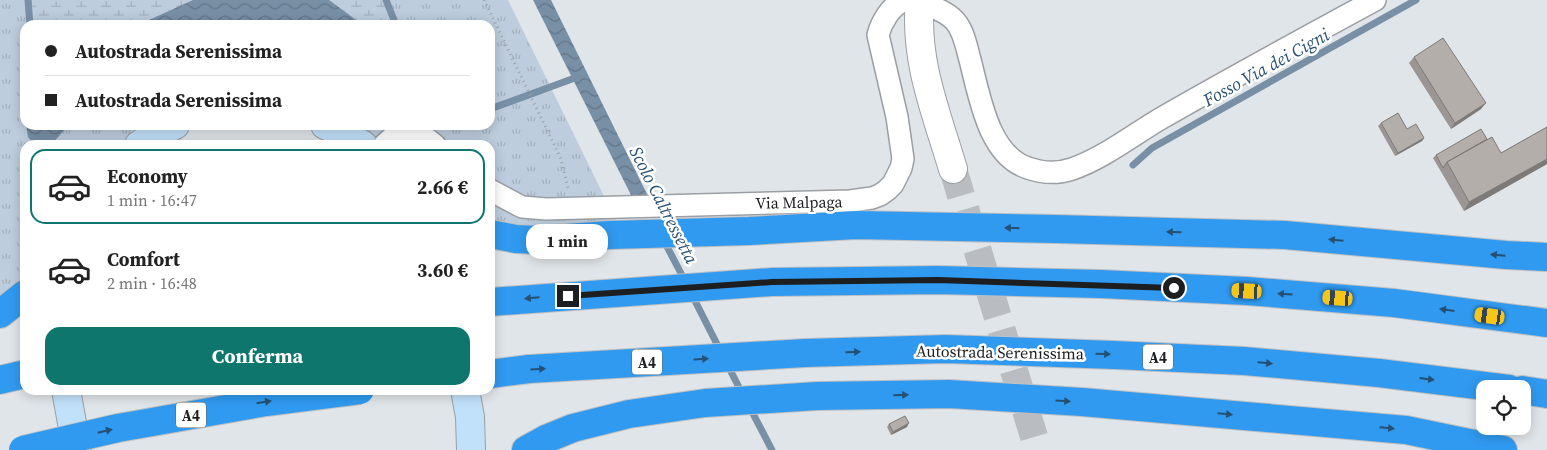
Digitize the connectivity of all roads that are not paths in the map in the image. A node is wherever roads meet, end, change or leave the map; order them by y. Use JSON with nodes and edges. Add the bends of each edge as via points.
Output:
{"nodes":[{"id":1,"x":1375,"y":0,"type":"edge"},
{"id":2,"x":920,"y":1,"type":"edge"},
{"id":3,"x":165,"y":130,"type":"edge"},
{"id":4,"x":336,"y":130,"type":"edge"},
{"id":5,"x":405,"y":130,"type":"edge"},
{"id":6,"x":405,"y":130,"type":"edge"},
{"id":7,"x":146,"y":140,"type":"edge"},
{"id":8,"x":355,"y":140,"type":"edge"},
{"id":9,"x":390,"y":140,"type":"edge"},
{"id":10,"x":428,"y":140,"type":"edge"},
{"id":11,"x":953,"y":169,"type":"tunnel mouth"},
{"id":12,"x":495,"y":193,"type":"edge"},
{"id":13,"x":495,"y":235,"type":"edge"},
{"id":14,"x":1547,"y":257,"type":"edge"},
{"id":15,"x":20,"y":298,"type":"edge"},
{"id":16,"x":495,"y":302,"type":"edge"},
{"id":17,"x":0,"y":314,"type":"edge"},
{"id":18,"x":1547,"y":323,"type":"edge"},
{"id":19,"x":495,"y":373,"type":"edge"},
{"id":20,"x":20,"y":375,"type":"edge"},
{"id":21,"x":0,"y":380,"type":"edge"},
{"id":22,"x":1476,"y":385,"type":"edge"},
{"id":23,"x":1531,"y":391,"type":"edge"},
{"id":24,"x":1547,"y":394,"type":"edge"},
{"id":25,"x":67,"y":395,"type":"edge"},
{"id":26,"x":321,"y":395,"type":"edge"},
{"id":27,"x":466,"y":395,"type":"edge"},
{"id":28,"x":23,"y":450,"type":"edge"},
{"id":29,"x":77,"y":450,"type":"edge"},
{"id":30,"x":471,"y":450,"type":"edge"},
{"id":31,"x":526,"y":450,"type":"edge"},
{"id":32,"x":1503,"y":450,"type":"edge"}],
"edges":[{"from":1,"to":2,"type":"street","via":[[1102,154],[1058,172],[1025,168],[1000,146],[988,126],[965,38],[955,21],[937,7]]},
{"from":2,"to":11,"type":"street","via":[[922,61]]},
{"from":2,"to":12,"type":"street","name":"Via Malpaga","via":[[905,1],[894,8],[878,36],[898,117],[903,159],[893,184],[880,195],[850,201],[546,209],[522,207]]},
{"from":3,"to":7,"type":"main road"},
{"from":4,"to":8,"type":"main road"},
{"from":5,"to":10,"type":"street"},
{"from":6,"to":9,"type":"street"},
{"from":14,"to":13,"type":"highway","one_way":true,"via":[[1284,236],[1066,229],[856,225],[537,240]]},
{"from":15,"to":17,"type":"highway"},
{"from":18,"to":16,"type":"highway","one_way":true,"via":[[1394,303],[1247,291],[938,280],[772,282]]},
{"from":19,"to":22,"type":"highway","name":"Autostrada Serenissima","number":"A4","one_way":true,"via":[[804,353],[946,349],[1244,361]]},
{"from":20,"to":21,"type":"highway"},
{"from":23,"to":24,"type":"highway"},
{"from":25,"to":29,"type":"main road"},
{"from":28,"to":26,"type":"highway","number":"A4","one_way":true,"bridge":true,"via":[[118,428]]},
{"from":27,"to":30,"type":"main road"},
{"from":31,"to":32,"type":"highway","one_way":true,"via":[[573,428],[629,414],[705,403],[817,396],[949,394],[1406,430]]}]}
